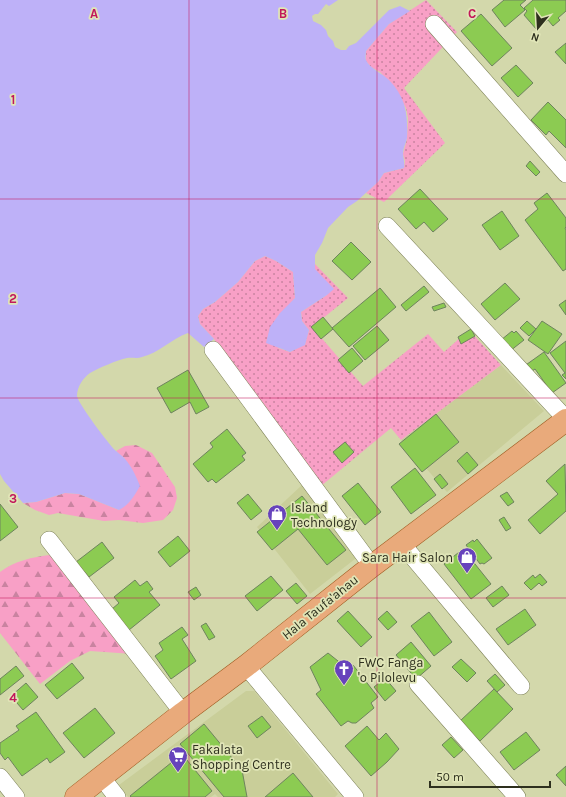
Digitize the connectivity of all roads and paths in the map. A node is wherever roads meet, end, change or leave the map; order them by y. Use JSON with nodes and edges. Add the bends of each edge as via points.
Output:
{"nodes":[{"id":1,"x":434,"y":24,"type":"dead end"},
{"id":2,"x":566,"y":174,"type":"edge"},
{"id":3,"x":387,"y":226,"type":"dead end"},
{"id":4,"x":213,"y":350,"type":"dead end"},
{"id":5,"x":566,"y":420,"type":"edge"},
{"id":6,"x":50,"y":540,"type":"dead end"},
{"id":7,"x":402,"y":544,"type":"junction"},
{"id":8,"x":372,"y":566,"type":"junction"},
{"id":9,"x":246,"y":666,"type":"junction"},
{"id":10,"x":418,"y":684,"type":"dead end"},
{"id":11,"x":521,"y":686,"type":"dead end"},
{"id":12,"x":183,"y":713,"type":"junction"},
{"id":13,"x":0,"y":777,"type":"edge"},
{"id":14,"x":102,"y":778,"type":"junction"},
{"id":15,"x":16,"y":797,"type":"edge"},
{"id":16,"x":76,"y":797,"type":"edge"},
{"id":17,"x":118,"y":797,"type":"edge"},
{"id":18,"x":355,"y":797,"type":"edge"},
{"id":19,"x":517,"y":797,"type":"edge"}],
"edges":[{"from":1,"to":2,"type":"street"},
{"from":3,"to":5,"type":"street"},
{"from":4,"to":8,"type":"street"},
{"from":5,"to":7,"type":"main road","name":"Hala Taufa'ahau"},
{"from":6,"to":12,"type":"street"},
{"from":7,"to":8,"type":"main road","name":"Hala Taufa'ahau"},
{"from":7,"to":11,"type":"street"},
{"from":8,"to":9,"type":"main road","name":"Hala Taufa'ahau"},
{"from":9,"to":12,"type":"main road","name":"Hala Taufa'ahau"},
{"from":9,"to":18,"type":"street"},
{"from":10,"to":19,"type":"street"},
{"from":12,"to":14,"type":"main road","name":"Hala Taufa'ahau"},
{"from":13,"to":15,"type":"street"},
{"from":14,"to":16,"type":"main road","name":"Hala Taufa'ahau"},
{"from":14,"to":17,"type":"street"}]}
